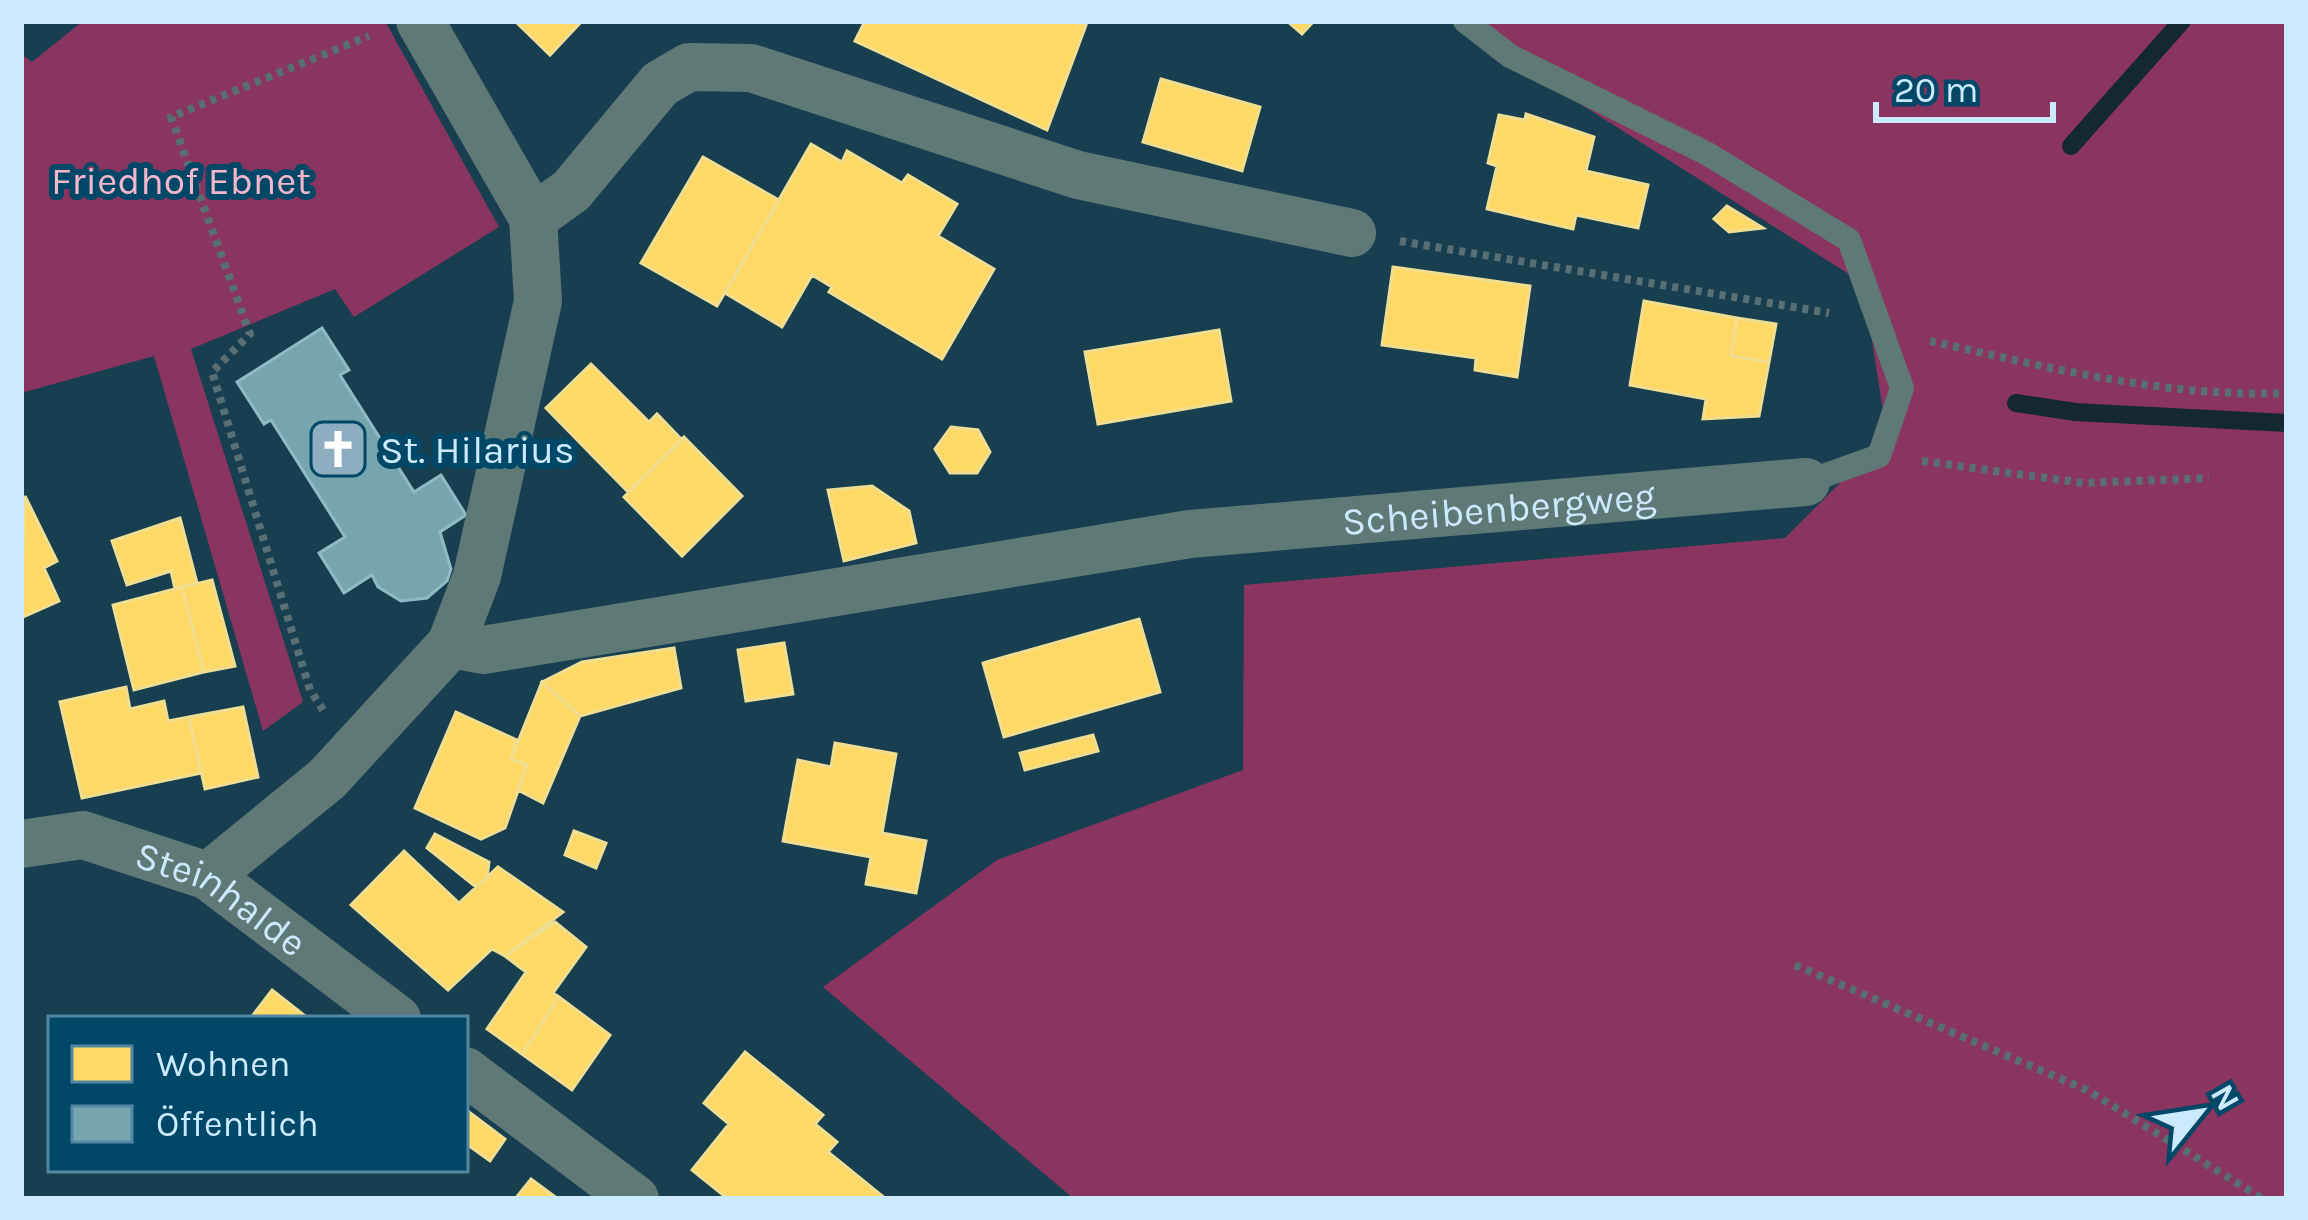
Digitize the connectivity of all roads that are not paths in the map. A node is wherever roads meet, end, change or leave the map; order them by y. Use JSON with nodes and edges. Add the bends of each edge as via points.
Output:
{"nodes":[{"id":1,"x":1465,"y":21,"type":"edge"},
{"id":2,"x":404,"y":25,"type":"edge"},
{"id":3,"x":533,"y":218,"type":"junction"},
{"id":4,"x":1352,"y":233,"type":"road end"},
{"id":5,"x":1806,"y":482,"type":"joint"},
{"id":6,"x":451,"y":644,"type":"junction"},
{"id":7,"x":21,"y":844,"type":"edge"},
{"id":8,"x":208,"y":876,"type":"junction"},
{"id":9,"x":393,"y":1016,"type":"edge"},
{"id":10,"x":468,"y":1073,"type":"edge"},
{"id":11,"x":635,"y":1199,"type":"edge"}],
"edges":[{"from":1,"to":5,"type":"lane","name":"Scheibenbergweg","via":[[1510,56],[1706,153],[1850,240],[1902,388],[1879,456]]},
{"from":2,"to":3,"type":"street"},
{"from":3,"to":4,"type":"street","via":[[571,191],[660,84],[689,67],[752,68],[1078,176]]},
{"from":3,"to":6,"type":"street","via":[[538,301],[477,577]]},
{"from":5,"to":6,"type":"street","name":"Scheibenbergweg","via":[[1190,534],[483,650]]},
{"from":6,"to":8,"type":"street","via":[[327,779]]},
{"from":7,"to":8,"type":"street","name":"Steinhalde","via":[[83,836]]},
{"from":8,"to":9,"type":"street","name":"Steinhalde"},
{"from":10,"to":11,"type":"street"}]}
